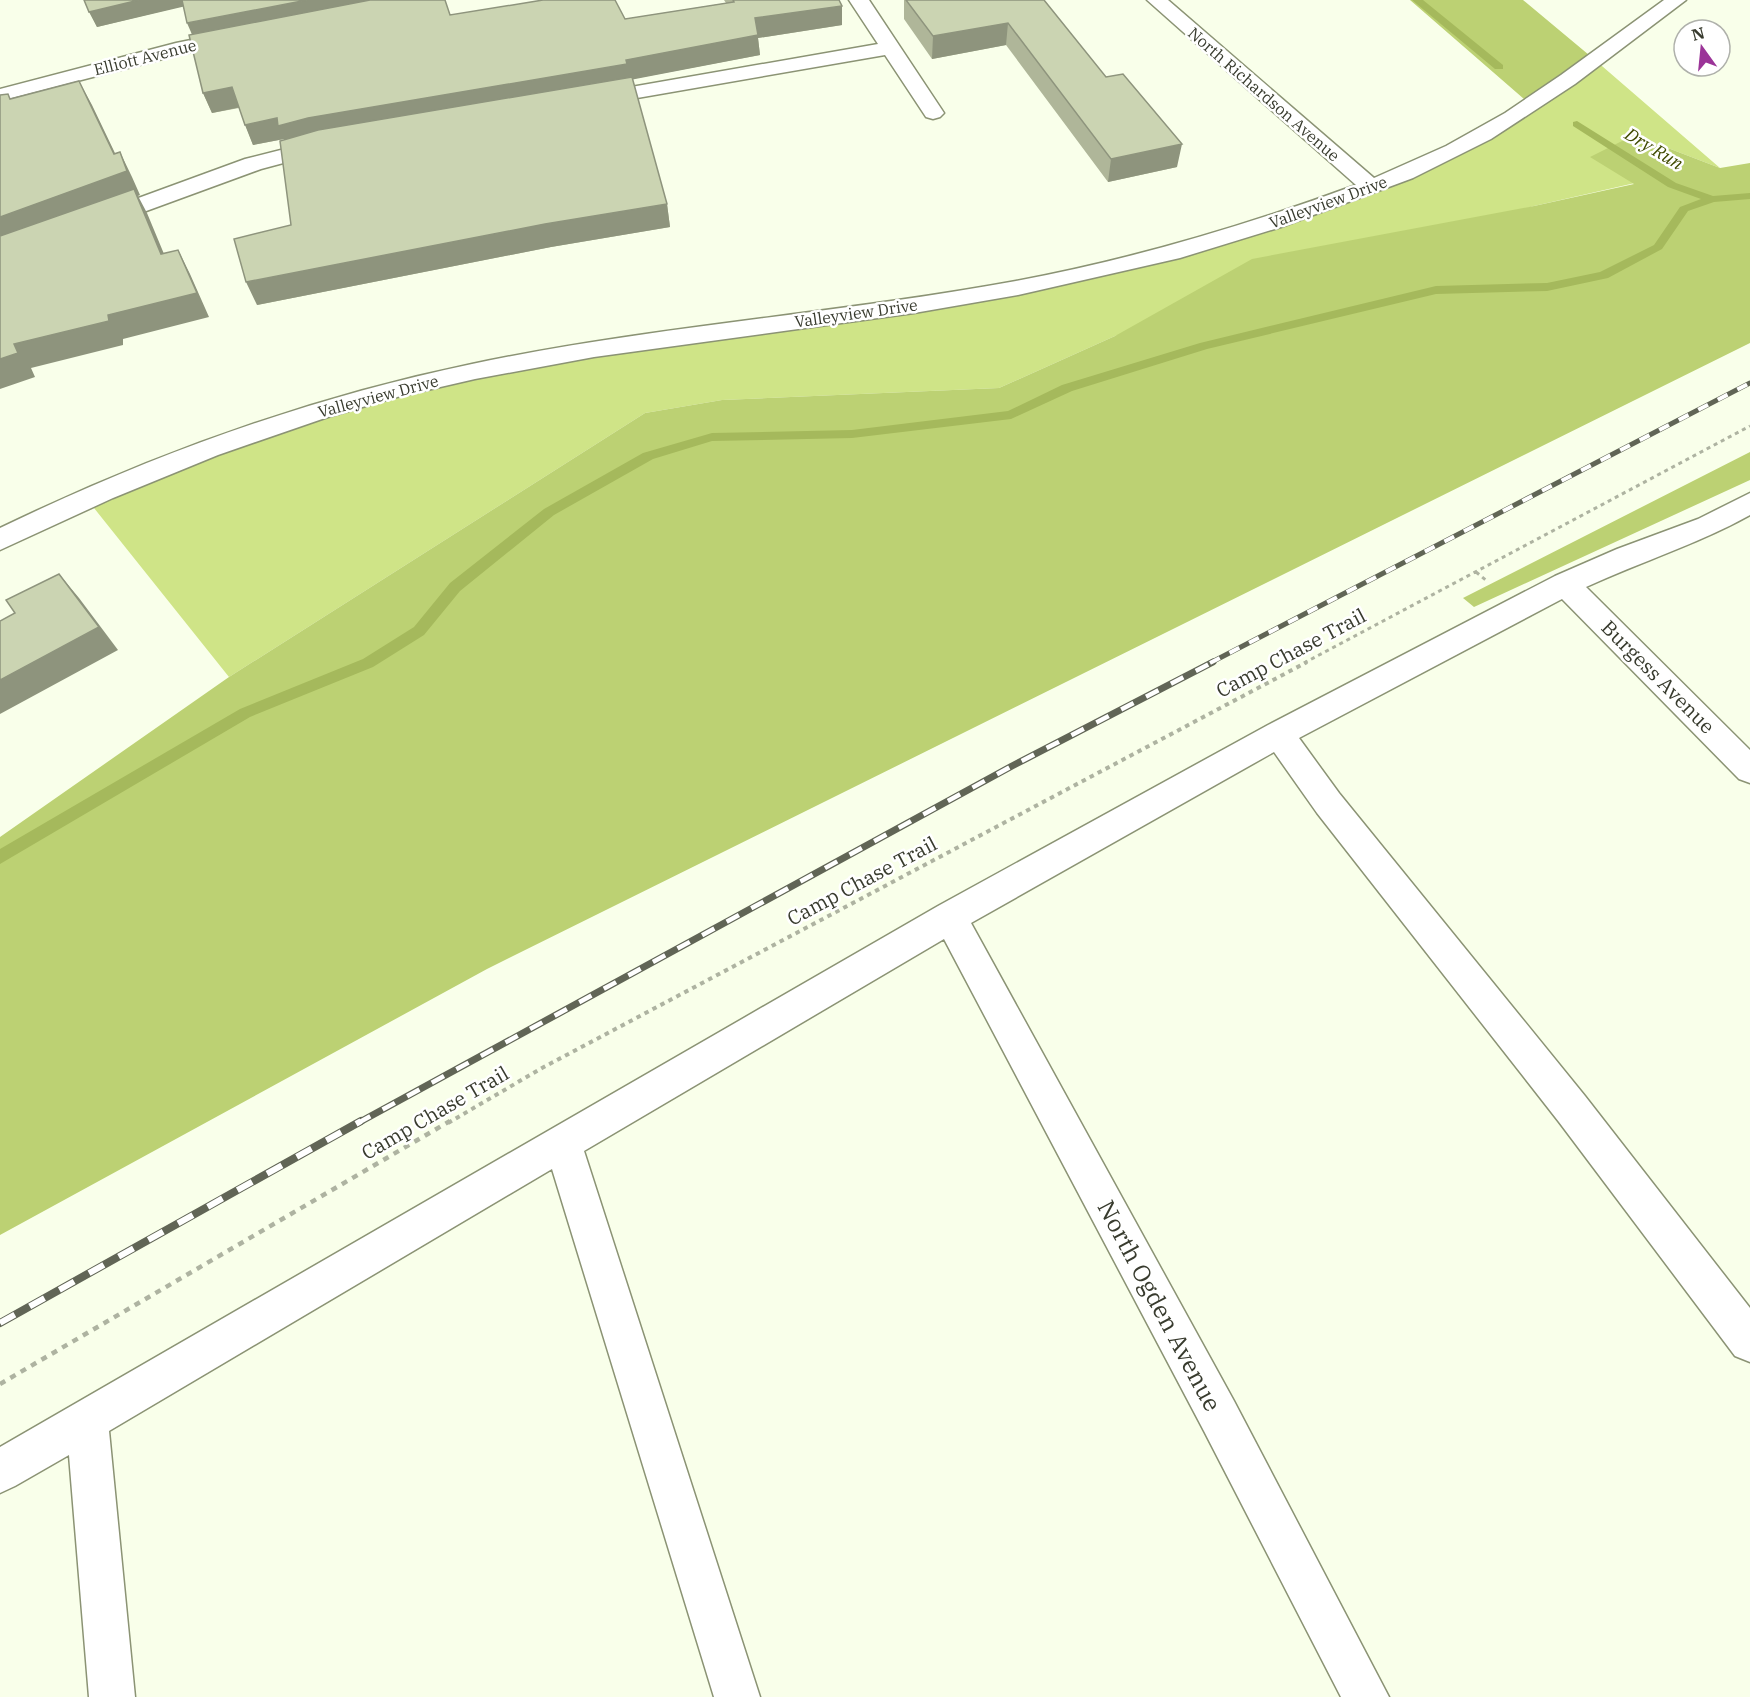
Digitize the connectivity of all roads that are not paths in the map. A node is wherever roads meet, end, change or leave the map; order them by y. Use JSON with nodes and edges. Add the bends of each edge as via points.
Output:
{"nodes":[{"id":1,"x":859,"y":0,"type":"edge"},
{"id":2,"x":1157,"y":0,"type":"edge"},
{"id":3,"x":1676,"y":0,"type":"edge"},
{"id":4,"x":254,"y":33,"type":"edge"},
{"id":5,"x":890,"y":48,"type":"junction"},
{"id":6,"x":0,"y":95,"type":"edge"},
{"id":7,"x":572,"y":103,"type":"edge"},
{"id":8,"x":933,"y":113,"type":"dead end"},
{"id":9,"x":348,"y":141,"type":"edge"},
{"id":10,"x":1371,"y":187,"type":"junction"},
{"id":11,"x":77,"y":228,"type":"edge"},
{"id":12,"x":1750,"y":503,"type":"edge"},
{"id":13,"x":0,"y":540,"type":"edge"},
{"id":14,"x":1566,"y":584,"type":"junction"},
{"id":15,"x":1279,"y":734,"type":"junction"},
{"id":16,"x":1750,"y":770,"type":"edge"},
{"id":17,"x":950,"y":917,"type":"junction"},
{"id":18,"x":563,"y":1143,"type":"junction"},
{"id":19,"x":1750,"y":1341,"type":"edge"},
{"id":20,"x":87,"y":1421,"type":"junction"},
{"id":21,"x":0,"y":1471,"type":"edge"},
{"id":22,"x":112,"y":1697,"type":"edge"},
{"id":23,"x":737,"y":1697,"type":"edge"},
{"id":24,"x":1366,"y":1697,"type":"edge"}],
"edges":[{"from":1,"to":5,"type":"street"},
{"from":2,"to":10,"type":"street","name":"North Richardson Avenue"},
{"from":3,"to":10,"type":"street","name":"Valleyview Drive","via":[[1532,105],[1452,152]]},
{"from":4,"to":6,"type":"street","name":"Elliott Avenue"},
{"from":5,"to":7,"type":"street"},
{"from":5,"to":8,"type":"street"},
{"from":9,"to":11,"type":"street","via":[[253,164]]},
{"from":10,"to":13,"type":"street","name":"Valleyview Drive","via":[[1206,243],[1066,278],[916,305],[592,350],[363,398],[204,450],[86,498]]},
{"from":12,"to":14,"type":"street","via":[[1708,526]]},
{"from":14,"to":15,"type":"street"},
{"from":14,"to":16,"type":"street","name":"Burgess Avenue"},
{"from":15,"to":17,"type":"street"},
{"from":15,"to":19,"type":"street","via":[[1328,803],[1572,1108]]},
{"from":17,"to":18,"type":"street"},
{"from":17,"to":24,"type":"street","name":"North Ogden Avenue"},
{"from":18,"to":20,"type":"street"},
{"from":18,"to":23,"type":"street"},
{"from":20,"to":21,"type":"street"},
{"from":20,"to":22,"type":"street"}]}
